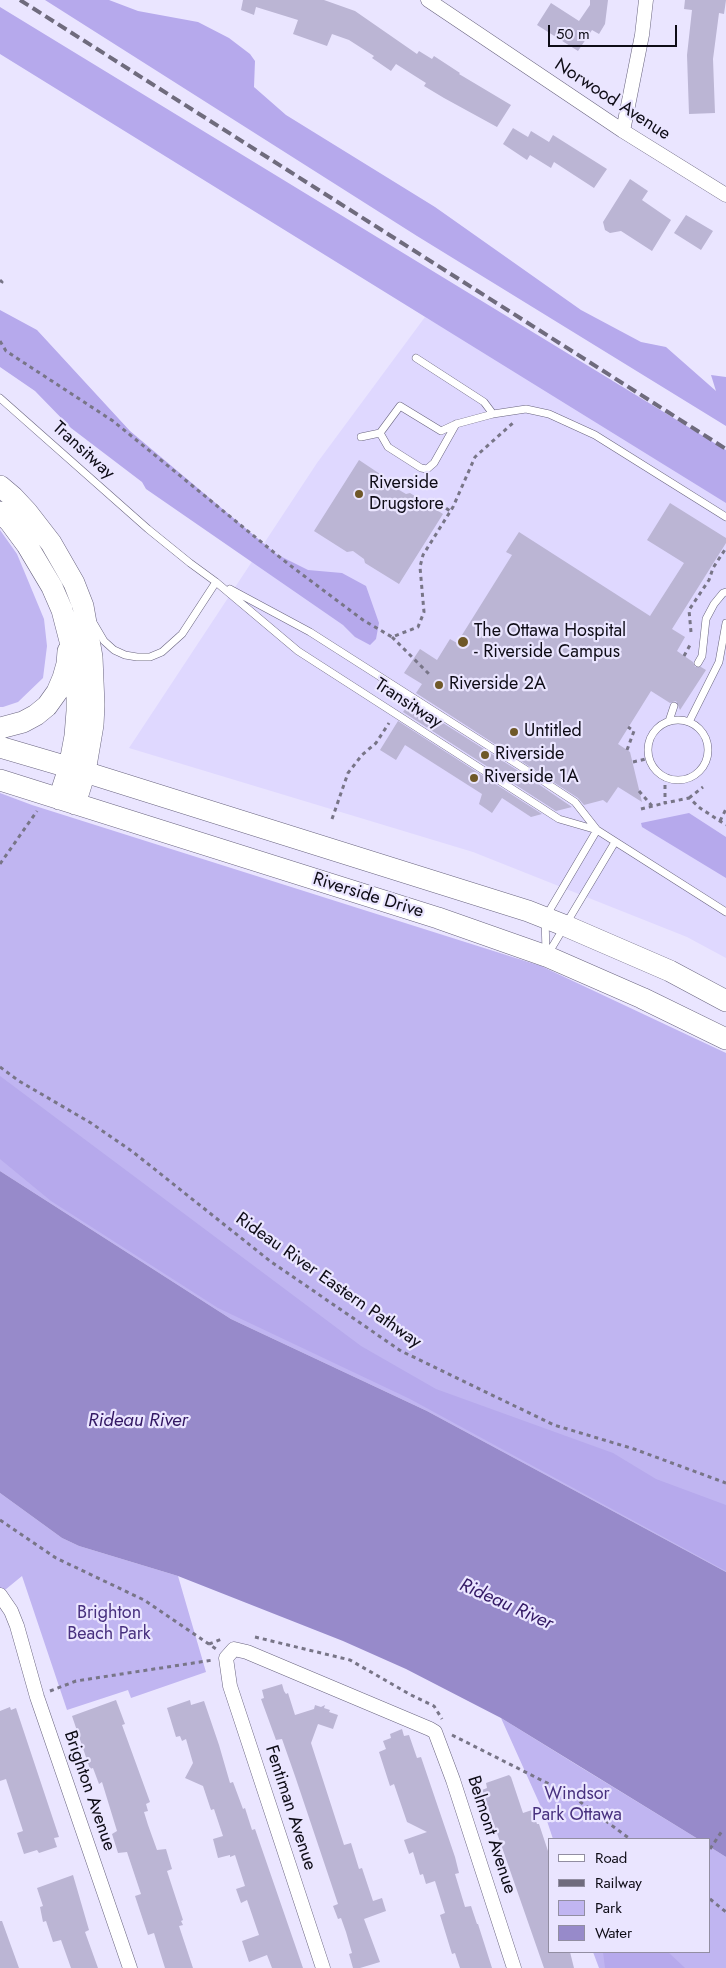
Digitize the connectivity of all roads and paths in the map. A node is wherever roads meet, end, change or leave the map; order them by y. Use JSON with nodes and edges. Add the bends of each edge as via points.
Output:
{"nodes":[{"id":1,"x":428,"y":0,"type":"edge"},
{"id":2,"x":646,"y":0,"type":"edge"},
{"id":3,"x":623,"y":131,"type":"junction"},
{"id":4,"x":726,"y":195,"type":"edge"},
{"id":5,"x":0,"y":280,"type":"edge"},
{"id":6,"x":0,"y":286,"type":"edge"},
{"id":7,"x":0,"y":341,"type":"edge"},
{"id":8,"x":416,"y":358,"type":"dead end"},
{"id":9,"x":0,"y":398,"type":"edge"},
{"id":10,"x":526,"y":409,"type":"junction"},
{"id":11,"x":493,"y":414,"type":"junction"},
{"id":12,"x":456,"y":424,"type":"junction"},
{"id":13,"x":380,"y":434,"type":"junction"},
{"id":14,"x":360,"y":437,"type":"dead end"},
{"id":15,"x":0,"y":486,"type":"edge"},
{"id":16,"x":433,"y":499,"type":"dead end"},
{"id":17,"x":450,"y":511,"type":"junction"},
{"id":18,"x":0,"y":512,"type":"edge"},
{"id":19,"x":726,"y":517,"type":"edge"},
{"id":20,"x":216,"y":582,"type":"junction"},
{"id":21,"x":726,"y":592,"type":"edge"},
{"id":22,"x":83,"y":606,"type":"junction"},
{"id":23,"x":726,"y":623,"type":"edge"},
{"id":24,"x":69,"y":636,"type":"junction"},
{"id":25,"x":392,"y":637,"type":"junction"},
{"id":26,"x":698,"y":663,"type":"dead end"},
{"id":27,"x":431,"y":676,"type":"dead end"},
{"id":28,"x":674,"y":706,"type":"dead end"},
{"id":29,"x":395,"y":714,"type":"junction"},
{"id":30,"x":669,"y":721,"type":"junction"},
{"id":31,"x":689,"y":722,"type":"junction"},
{"id":32,"x":628,"y":727,"type":"dead end"},
{"id":33,"x":0,"y":728,"type":"edge"},
{"id":34,"x":0,"y":747,"type":"edge"},
{"id":35,"x":627,"y":750,"type":"dead end"},
{"id":36,"x":650,"y":758,"type":"junction"},
{"id":37,"x":633,"y":762,"type":"dead end"},
{"id":38,"x":77,"y":770,"type":"junction"},
{"id":39,"x":665,"y":777,"type":"junction"},
{"id":40,"x":0,"y":780,"type":"edge"},
{"id":41,"x":703,"y":787,"type":"dead end"},
{"id":42,"x":639,"y":791,"type":"dead end"},
{"id":43,"x":689,"y":798,"type":"junction"},
{"id":44,"x":67,"y":801,"type":"junction"},
{"id":45,"x":665,"y":803,"type":"junction"},
{"id":46,"x":652,"y":806,"type":"junction"},
{"id":47,"x":642,"y":808,"type":"dead end"},
{"id":48,"x":38,"y":809,"type":"dead end"},
{"id":49,"x":726,"y":809,"type":"edge"},
{"id":50,"x":332,"y":819,"type":"dead end"},
{"id":51,"x":720,"y":821,"type":"junction"},
{"id":52,"x":726,"y":825,"type":"edge"},
{"id":53,"x":597,"y":830,"type":"junction"},
{"id":54,"x":615,"y":842,"type":"junction"},
{"id":55,"x":0,"y":864,"type":"edge"},
{"id":56,"x":726,"y":912,"type":"edge"},
{"id":57,"x":544,"y":918,"type":"junction"},
{"id":58,"x":566,"y":926,"type":"junction"},
{"id":59,"x":546,"y":956,"type":"junction"},
{"id":60,"x":726,"y":1001,"type":"edge"},
{"id":61,"x":726,"y":1039,"type":"edge"},
{"id":62,"x":0,"y":1067,"type":"edge"},
{"id":63,"x":726,"y":1483,"type":"edge"},
{"id":64,"x":0,"y":1520,"type":"edge"},
{"id":65,"x":0,"y":1595,"type":"edge"},
{"id":66,"x":248,"y":1637,"type":"dead end"},
{"id":67,"x":225,"y":1638,"type":"dead end"},
{"id":68,"x":209,"y":1644,"type":"junction"},
{"id":69,"x":226,"y":1658,"type":"junction"},
{"id":70,"x":37,"y":1696,"type":"junction"},
{"id":71,"x":440,"y":1732,"type":"junction"},
{"id":72,"x":722,"y":1831,"type":"dead end"},
{"id":73,"x":629,"y":1838,"type":"edge"},
{"id":74,"x":711,"y":1848,"type":"edge"},
{"id":75,"x":711,"y":1901,"type":"edge"},
{"id":76,"x":726,"y":1912,"type":"edge"},
{"id":77,"x":130,"y":1968,"type":"edge"},
{"id":78,"x":323,"y":1968,"type":"edge"},
{"id":79,"x":514,"y":1968,"type":"edge"}],
"edges":[{"from":1,"to":3,"type":"street","name":"Norwood Avenue"},
{"from":2,"to":3,"type":"street"},
{"from":3,"to":4,"type":"street","name":"Norwood Avenue"},
{"from":5,"to":6,"type":"path"},
{"from":7,"to":25,"type":"path","via":[[6,351],[113,421],[286,563],[362,620]]},
{"from":8,"to":11,"type":"lane","via":[[484,402]]},
{"from":9,"to":20,"type":"lane","name":"Transitway","via":[[148,528]]},
{"from":10,"to":11,"type":"lane"},
{"from":10,"to":17,"type":"path","via":[[474,456]]},
{"from":10,"to":19,"type":"lane","via":[[548,414],[595,435]]},
{"from":11,"to":12,"type":"lane"},
{"from":12,"to":13,"type":"lane","via":[[441,431],[400,406]]},
{"from":12,"to":13,"type":"lane","via":[[428,469],[388,448]]},
{"from":13,"to":14,"type":"lane"},
{"from":15,"to":22,"type":"main road","via":[[27,512],[51,543]]},
{"from":16,"to":17,"type":"path"},
{"from":17,"to":25,"type":"path","via":[[420,567],[424,612],[418,626]]},
{"from":18,"to":24,"type":"main road","via":[[27,545],[52,587]]},
{"from":20,"to":22,"type":"lane","via":[[182,634],[162,652],[150,657],[125,655],[114,650],[104,641]]},
{"from":20,"to":29,"type":"lane","name":"Transitway","via":[[298,652]]},
{"from":20,"to":53,"type":"lane","name":"Transitway","via":[[318,636],[575,802]]},
{"from":21,"to":26,"type":"lane","via":[[706,619],[702,656]]},
{"from":22,"to":38,"type":"main road","via":[[92,658],[93,725]]},
{"from":23,"to":31,"type":"lane","via":[[719,662]]},
{"from":24,"to":33,"type":"main road","via":[[63,678],[47,706],[23,722]]},
{"from":24,"to":38,"type":"main road","via":[[77,668]]},
{"from":25,"to":27,"type":"path"},
{"from":28,"to":30,"type":"lane"},
{"from":29,"to":50,"type":"path","via":[[376,743],[348,773]]},
{"from":29,"to":53,"type":"lane","name":"Transitway","via":[[559,820]]},
{"from":30,"to":31,"type":"lane"},
{"from":30,"to":36,"type":"lane","via":[[653,733],[649,742]]},
{"from":31,"to":39,"type":"lane","via":[[704,734],[707,743],[705,762],[700,770],[684,780]]},
{"from":32,"to":35,"type":"path","via":[[634,731]]},
{"from":34,"to":38,"type":"main road","name":"Riverside Drive"},
{"from":36,"to":37,"type":"path"},
{"from":36,"to":39,"type":"lane","via":[[656,771]]},
{"from":38,"to":44,"type":"main road"},
{"from":38,"to":57,"type":"main road","name":"Riverside Drive"},
{"from":39,"to":45,"type":"path"},
{"from":40,"to":44,"type":"main road","name":"Riverside Drive"},
{"from":41,"to":43,"type":"path"},
{"from":42,"to":46,"type":"path"},
{"from":43,"to":45,"type":"path"},
{"from":43,"to":51,"type":"path"},
{"from":44,"to":59,"type":"main road","name":"Riverside Drive","via":[[438,918]]},
{"from":45,"to":46,"type":"path"},
{"from":46,"to":47,"type":"path"},
{"from":48,"to":55,"type":"path"},
{"from":49,"to":51,"type":"path"},
{"from":51,"to":52,"type":"path"},
{"from":53,"to":54,"type":"lane","name":"Transitway"},
{"from":53,"to":57,"type":"lane"},
{"from":54,"to":56,"type":"lane","name":"Transitway"},
{"from":54,"to":58,"type":"lane"},
{"from":57,"to":58,"type":"main road","name":"Riverside Drive"},
{"from":57,"to":59,"type":"lane"},
{"from":58,"to":59,"type":"lane"},
{"from":58,"to":60,"type":"main road","name":"Riverside Drive"},
{"from":59,"to":61,"type":"main road","name":"Riverside Drive"},
{"from":62,"to":63,"type":"path","name":"Rideau River Eastern Pathway","via":[[133,1152],[270,1261],[401,1351],[554,1425],[634,1449]]},
{"from":64,"to":68,"type":"path","via":[[56,1558],[144,1600]]},
{"from":65,"to":70,"type":"street","name":"Brighton Avenue","via":[[17,1626]]},
{"from":66,"to":71,"type":"path","via":[[350,1660],[434,1706],[442,1719]]},
{"from":67,"to":68,"type":"path"},
{"from":68,"to":69,"type":"path"},
{"from":69,"to":70,"type":"path","via":[[76,1681]]},
{"from":69,"to":71,"type":"street","via":[[234,1649],[247,1652]]},
{"from":69,"to":78,"type":"street","name":"Fentiman Avenue","via":[[230,1686]]},
{"from":70,"to":77,"type":"street","name":"Brighton Avenue"},
{"from":71,"to":73,"type":"path","via":[[460,1738],[554,1786]]},
{"from":71,"to":79,"type":"street","name":"Belmont Avenue"},
{"from":72,"to":74,"type":"path"},
{"from":75,"to":76,"type":"path"}]}
